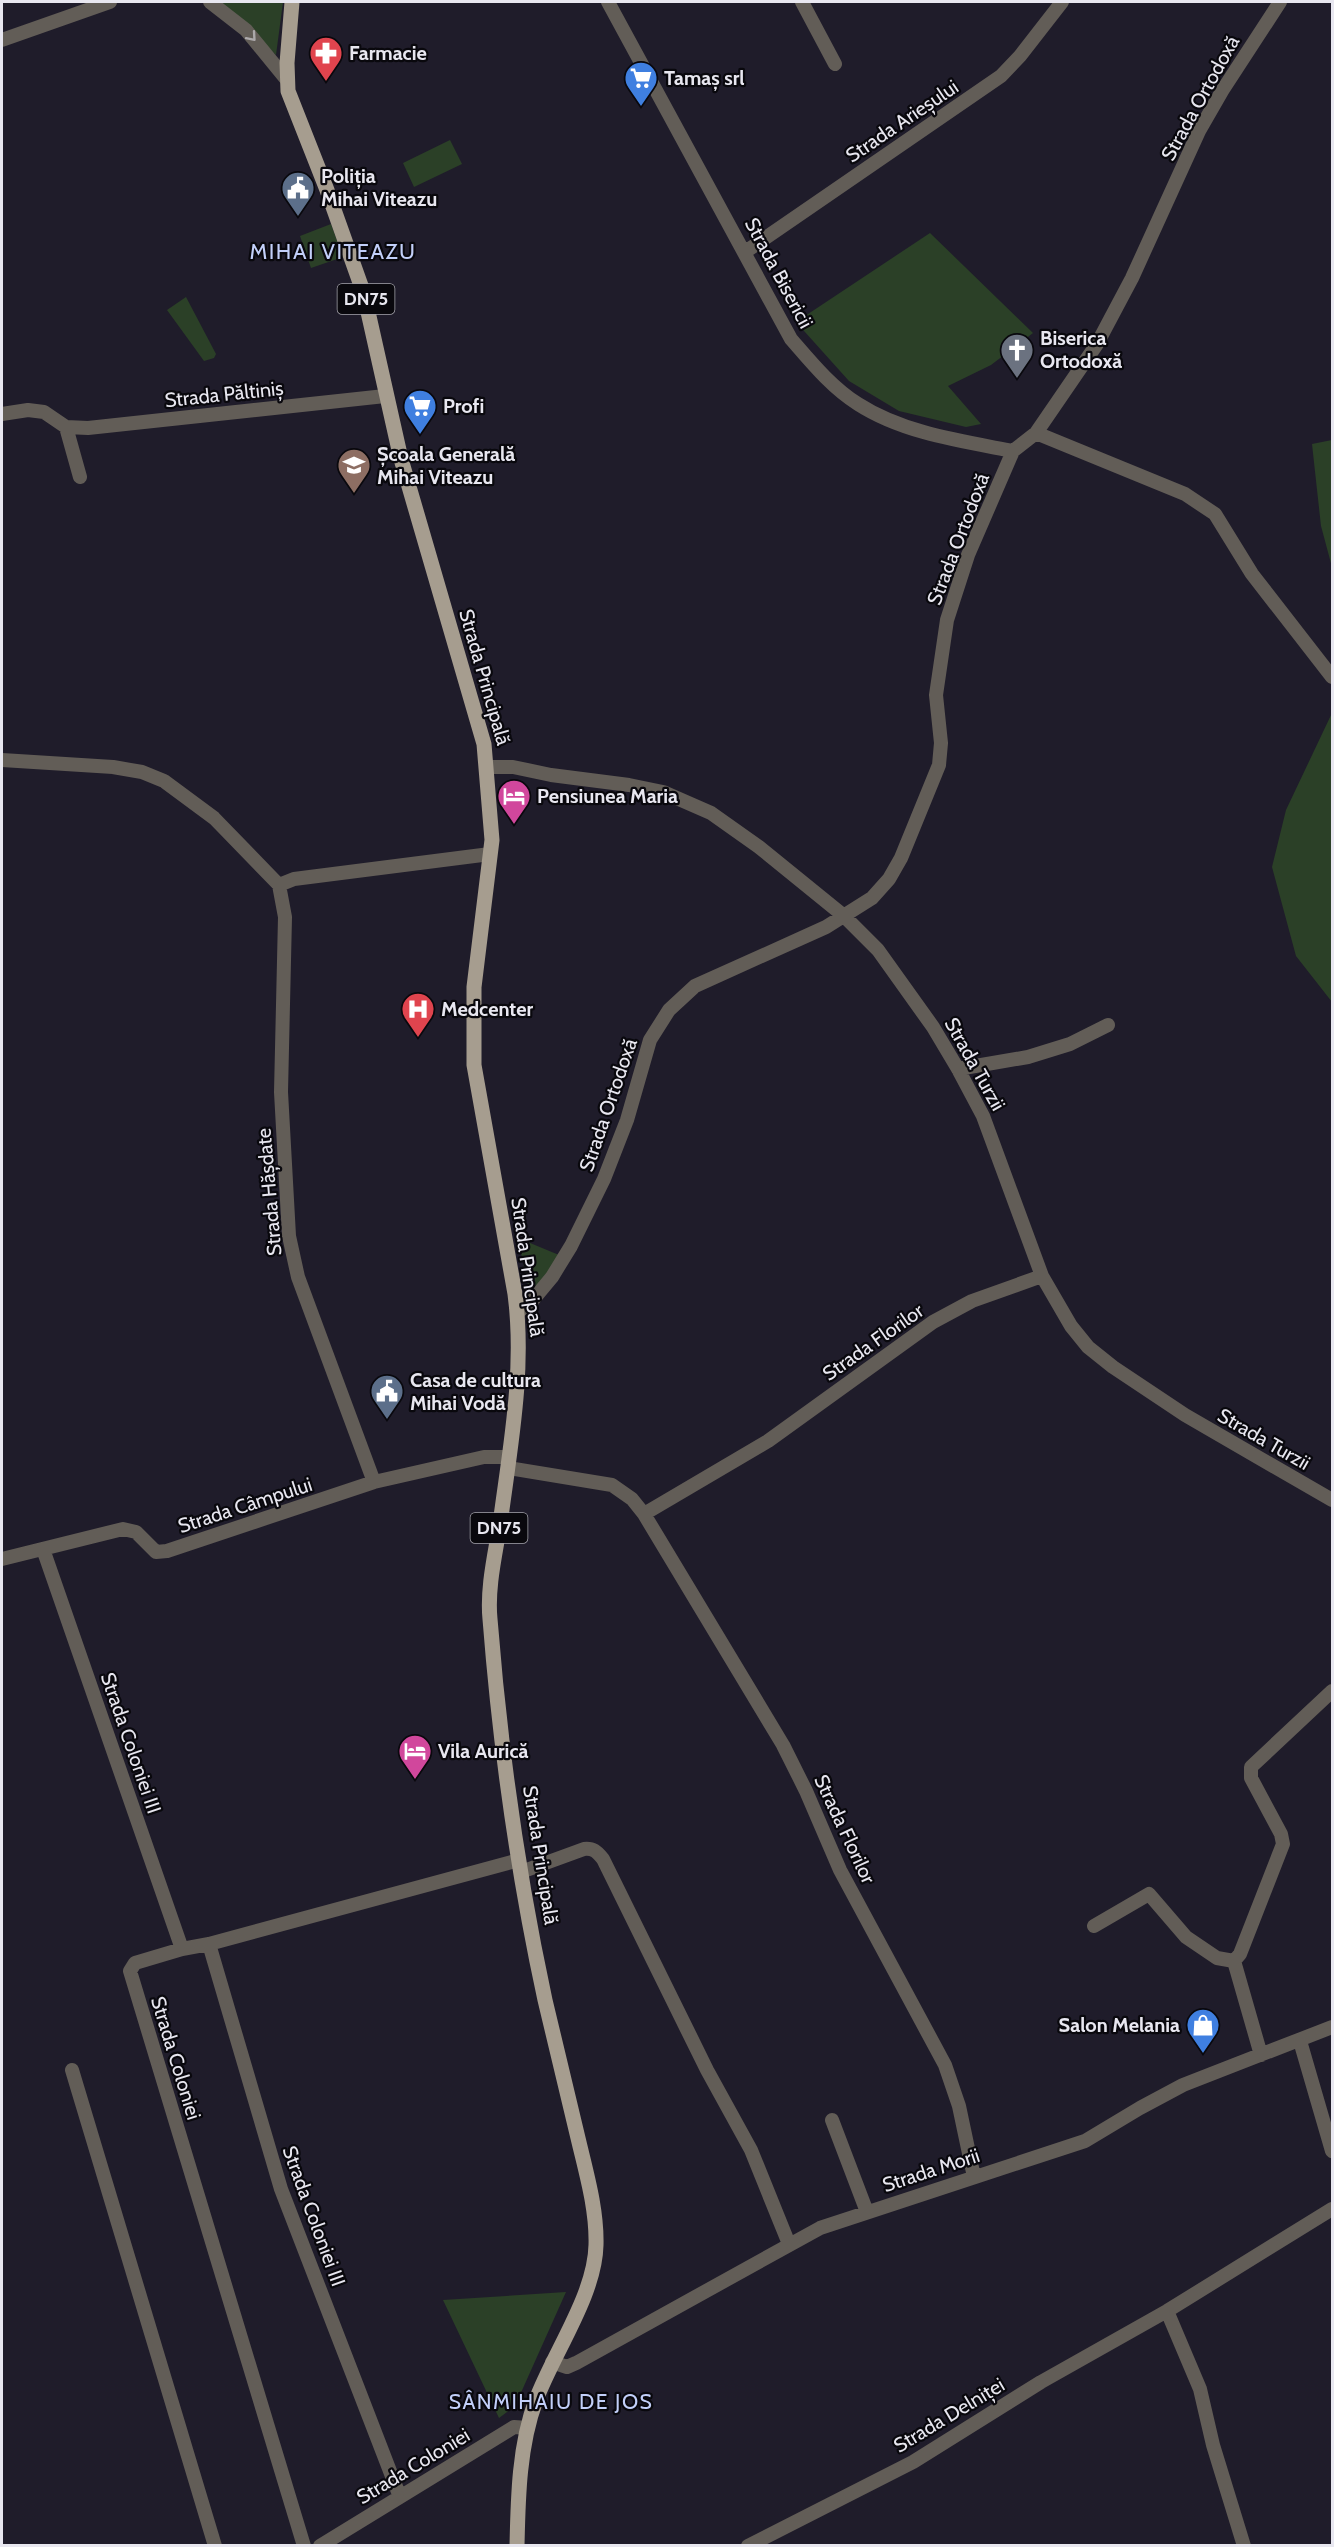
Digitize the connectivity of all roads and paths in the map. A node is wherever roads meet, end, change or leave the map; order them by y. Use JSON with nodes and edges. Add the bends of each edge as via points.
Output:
{"nodes":[{"id":1,"x":110,"y":2,"type":"edge"},
{"id":2,"x":210,"y":2,"type":"edge"},
{"id":3,"x":292,"y":2,"type":"edge"},
{"id":4,"x":608,"y":2,"type":"edge"},
{"id":5,"x":802,"y":2,"type":"edge"},
{"id":6,"x":1062,"y":2,"type":"edge"},
{"id":7,"x":1280,"y":2,"type":"edge"},
{"id":8,"x":2,"y":40,"type":"edge"},
{"id":9,"x":835,"y":64,"type":"dead end"},
{"id":10,"x":286,"y":80,"type":"junction"},
{"id":11,"x":746,"y":252,"type":"junction"},
{"id":12,"x":386,"y":396,"type":"junction"},
{"id":13,"x":2,"y":414,"type":"edge"},
{"id":14,"x":66,"y":427,"type":"junction"},
{"id":15,"x":1036,"y":433,"type":"junction"},
{"id":16,"x":1013,"y":452,"type":"junction"},
{"id":17,"x":80,"y":477,"type":"dead end"},
{"id":18,"x":1332,"y":677,"type":"edge"},
{"id":19,"x":2,"y":760,"type":"edge"},
{"id":20,"x":488,"y":767,"type":"junction"},
{"id":21,"x":490,"y":854,"type":"junction"},
{"id":22,"x":279,"y":885,"type":"junction"},
{"id":23,"x":844,"y":916,"type":"junction"},
{"id":24,"x":1108,"y":1025,"type":"dead end"},
{"id":25,"x":958,"y":1069,"type":"junction"},
{"id":26,"x":1042,"y":1276,"type":"junction"},
{"id":27,"x":518,"y":1312,"type":"junction"},
{"id":28,"x":508,"y":1462,"type":"junction"},
{"id":29,"x":374,"y":1482,"type":"junction"},
{"id":30,"x":1332,"y":1500,"type":"edge"},
{"id":31,"x":644,"y":1514,"type":"junction"},
{"id":32,"x":43,"y":1549,"type":"junction"},
{"id":33,"x":2,"y":1558,"type":"edge"},
{"id":34,"x":1332,"y":1692,"type":"edge"},
{"id":35,"x":520,"y":1866,"type":"junction"},
{"id":36,"x":1094,"y":1926,"type":"dead end"},
{"id":37,"x":209,"y":1944,"type":"junction"},
{"id":38,"x":182,"y":1949,"type":"junction"},
{"id":39,"x":1234,"y":1961,"type":"junction"},
{"id":40,"x":1332,"y":2027,"type":"edge"},
{"id":41,"x":1300,"y":2041,"type":"junction"},
{"id":42,"x":1261,"y":2055,"type":"junction"},
{"id":43,"x":72,"y":2070,"type":"dead end"},
{"id":44,"x":832,"y":2121,"type":"dead end"},
{"id":45,"x":1332,"y":2151,"type":"edge"},
{"id":46,"x":974,"y":2177,"type":"junction"},
{"id":47,"x":1332,"y":2209,"type":"edge"},
{"id":48,"x":867,"y":2212,"type":"junction"},
{"id":49,"x":789,"y":2244,"type":"junction"},
{"id":50,"x":1167,"y":2311,"type":"junction"},
{"id":51,"x":552,"y":2362,"type":"junction"},
{"id":52,"x":528,"y":2428,"type":"junction"},
{"id":53,"x":400,"y":2497,"type":"junction"},
{"id":54,"x":215,"y":2546,"type":"edge"},
{"id":55,"x":304,"y":2546,"type":"edge"},
{"id":56,"x":320,"y":2546,"type":"edge"},
{"id":57,"x":517,"y":2546,"type":"edge"},
{"id":58,"x":748,"y":2546,"type":"edge"},
{"id":59,"x":1244,"y":2546,"type":"edge"}],
"edges":[{"from":1,"to":8,"type":"street"},
{"from":2,"to":10,"type":"street","one_way":true,"via":[[246,30]]},
{"from":3,"to":10,"type":"main road","name":"Strada Principală","number":"DN75"},
{"from":4,"to":11,"type":"street","name":"Strada Bisericii"},
{"from":5,"to":9,"type":"street"},
{"from":6,"to":11,"type":"street","name":"Strada Arieșului","via":[[1001,76]]},
{"from":7,"to":15,"type":"street","name":"Strada Ortodoxă","via":[[1199,131],[1132,278],[1097,344]]},
{"from":10,"to":12,"type":"main road","name":"Strada Principală","number":"DN75","via":[[364,294]]},
{"from":11,"to":16,"type":"street","name":"Strada Bisericii","via":[[791,339],[820,373],[856,404],[882,418],[940,436]]},
{"from":12,"to":14,"type":"street","name":"Strada Păltiniș","via":[[88,428]]},
{"from":12,"to":20,"type":"main road","name":"Strada Principală","number":"DN75"},
{"from":13,"to":14,"type":"street","via":[[44,412]]},
{"from":14,"to":17,"type":"street"},
{"from":15,"to":16,"type":"street","name":"Strada Ortodoxă"},
{"from":15,"to":18,"type":"street","via":[[1185,494],[1215,514],[1252,574]]},
{"from":16,"to":23,"type":"street","name":"Strada Ortodoxă","via":[[968,555],[947,620],[936,695],[939,765],[902,858],[889,879],[872,897]]},
{"from":19,"to":22,"type":"street","via":[[114,767],[164,781],[214,818]]},
{"from":20,"to":21,"type":"main road","name":"Strada Principală","number":"DN75"},
{"from":20,"to":23,"type":"street","name":"Strada Turzii","via":[[513,766],[666,794],[711,813]]},
{"from":21,"to":22,"type":"street","via":[[294,879]]},
{"from":21,"to":27,"type":"main road","name":"Strada Principală","number":"DN75","via":[[474,987],[474,1065]]},
{"from":22,"to":29,"type":"street","name":"Strada Hășdate","via":[[285,918],[281,1092],[289,1236],[298,1277]]},
{"from":23,"to":25,"type":"street","name":"Strada Turzii","via":[[879,950]]},
{"from":23,"to":27,"type":"street","name":"Strada Ortodoxă","via":[[695,987],[669,1010],[650,1040],[627,1120],[576,1237],[552,1277]]},
{"from":24,"to":25,"type":"street","via":[[1070,1044],[1028,1057]]},
{"from":25,"to":26,"type":"street","name":"Strada Turzii","via":[[983,1116]]},
{"from":26,"to":30,"type":"street","name":"Strada Turzii","via":[[1071,1326],[1088,1347],[1113,1367],[1185,1416]]},
{"from":26,"to":31,"type":"street","name":"Strada Florilor","via":[[972,1301],[933,1322],[768,1441]]},
{"from":27,"to":28,"type":"main road","name":"Strada Principală","number":"DN75","via":[[519,1354]]},
{"from":28,"to":29,"type":"street","name":"Strada Câmpului","via":[[484,1457]]},
{"from":28,"to":31,"type":"street","name":"Strada Florilor","via":[[612,1485],[632,1498]]},
{"from":28,"to":35,"type":"main road","name":"Strada Principală","number":"DN75","via":[[489,1616]]},
{"from":29,"to":32,"type":"street","name":"Strada Câmpului","via":[[167,1551],[156,1552],[136,1532],[123,1529]]},
{"from":31,"to":46,"type":"street","name":"Strada Florilor","via":[[783,1745],[840,1870],[945,2065],[959,2106]]},
{"from":32,"to":33,"type":"street","name":"Strada Câmpului"},
{"from":32,"to":38,"type":"street","name":"Strada Coloniei III"},
{"from":34,"to":39,"type":"street","via":[[1251,1767],[1251,1778],[1283,1844]]},
{"from":35,"to":37,"type":"street","name":"Strada Coloniei"},
{"from":35,"to":49,"type":"street","name":"Strada Coloniei","via":[[584,1849],[597,1852],[603,1859],[751,2150]]},
{"from":35,"to":51,"type":"main road","name":"Strada Principală","number":"DN75","via":[[595,2228],[591,2280]]},
{"from":36,"to":39,"type":"street","via":[[1149,1894],[1186,1937],[1217,1958]]},
{"from":37,"to":38,"type":"street","name":"Strada Coloniei"},
{"from":37,"to":53,"type":"street","name":"Strada Coloniei III","via":[[281,2189]]},
{"from":38,"to":55,"type":"street","name":"Strada Coloniei","via":[[135,1963],[130,1971]]},
{"from":39,"to":42,"type":"street"},
{"from":40,"to":41,"type":"street","name":"Strada Morii"},
{"from":41,"to":42,"type":"street","name":"Strada Morii"},
{"from":41,"to":45,"type":"street"},
{"from":42,"to":46,"type":"street","name":"Strada Morii","via":[[1184,2085],[1085,2141]]},
{"from":43,"to":54,"type":"street"},
{"from":44,"to":48,"type":"street"},
{"from":46,"to":48,"type":"street","name":"Strada Morii"},
{"from":47,"to":50,"type":"street","name":"Strada Delniței"},
{"from":48,"to":49,"type":"street","name":"Strada Morii","via":[[820,2228]]},
{"from":49,"to":51,"type":"street","name":"Strada Morii","via":[[576,2363],[567,2367]]},
{"from":50,"to":58,"type":"street","name":"Strada Delniței","via":[[1041,2382],[913,2462]]},
{"from":50,"to":59,"type":"street","via":[[1200,2389]]},
{"from":51,"to":52,"type":"main road","name":"Strada Principală","number":"DN75"},
{"from":52,"to":53,"type":"street","name":"Strada Coloniei","via":[[514,2427]]},
{"from":52,"to":57,"type":"main road","name":"Strada Principală","number":"DN75"},
{"from":53,"to":56,"type":"street","name":"Strada Coloniei"}]}
